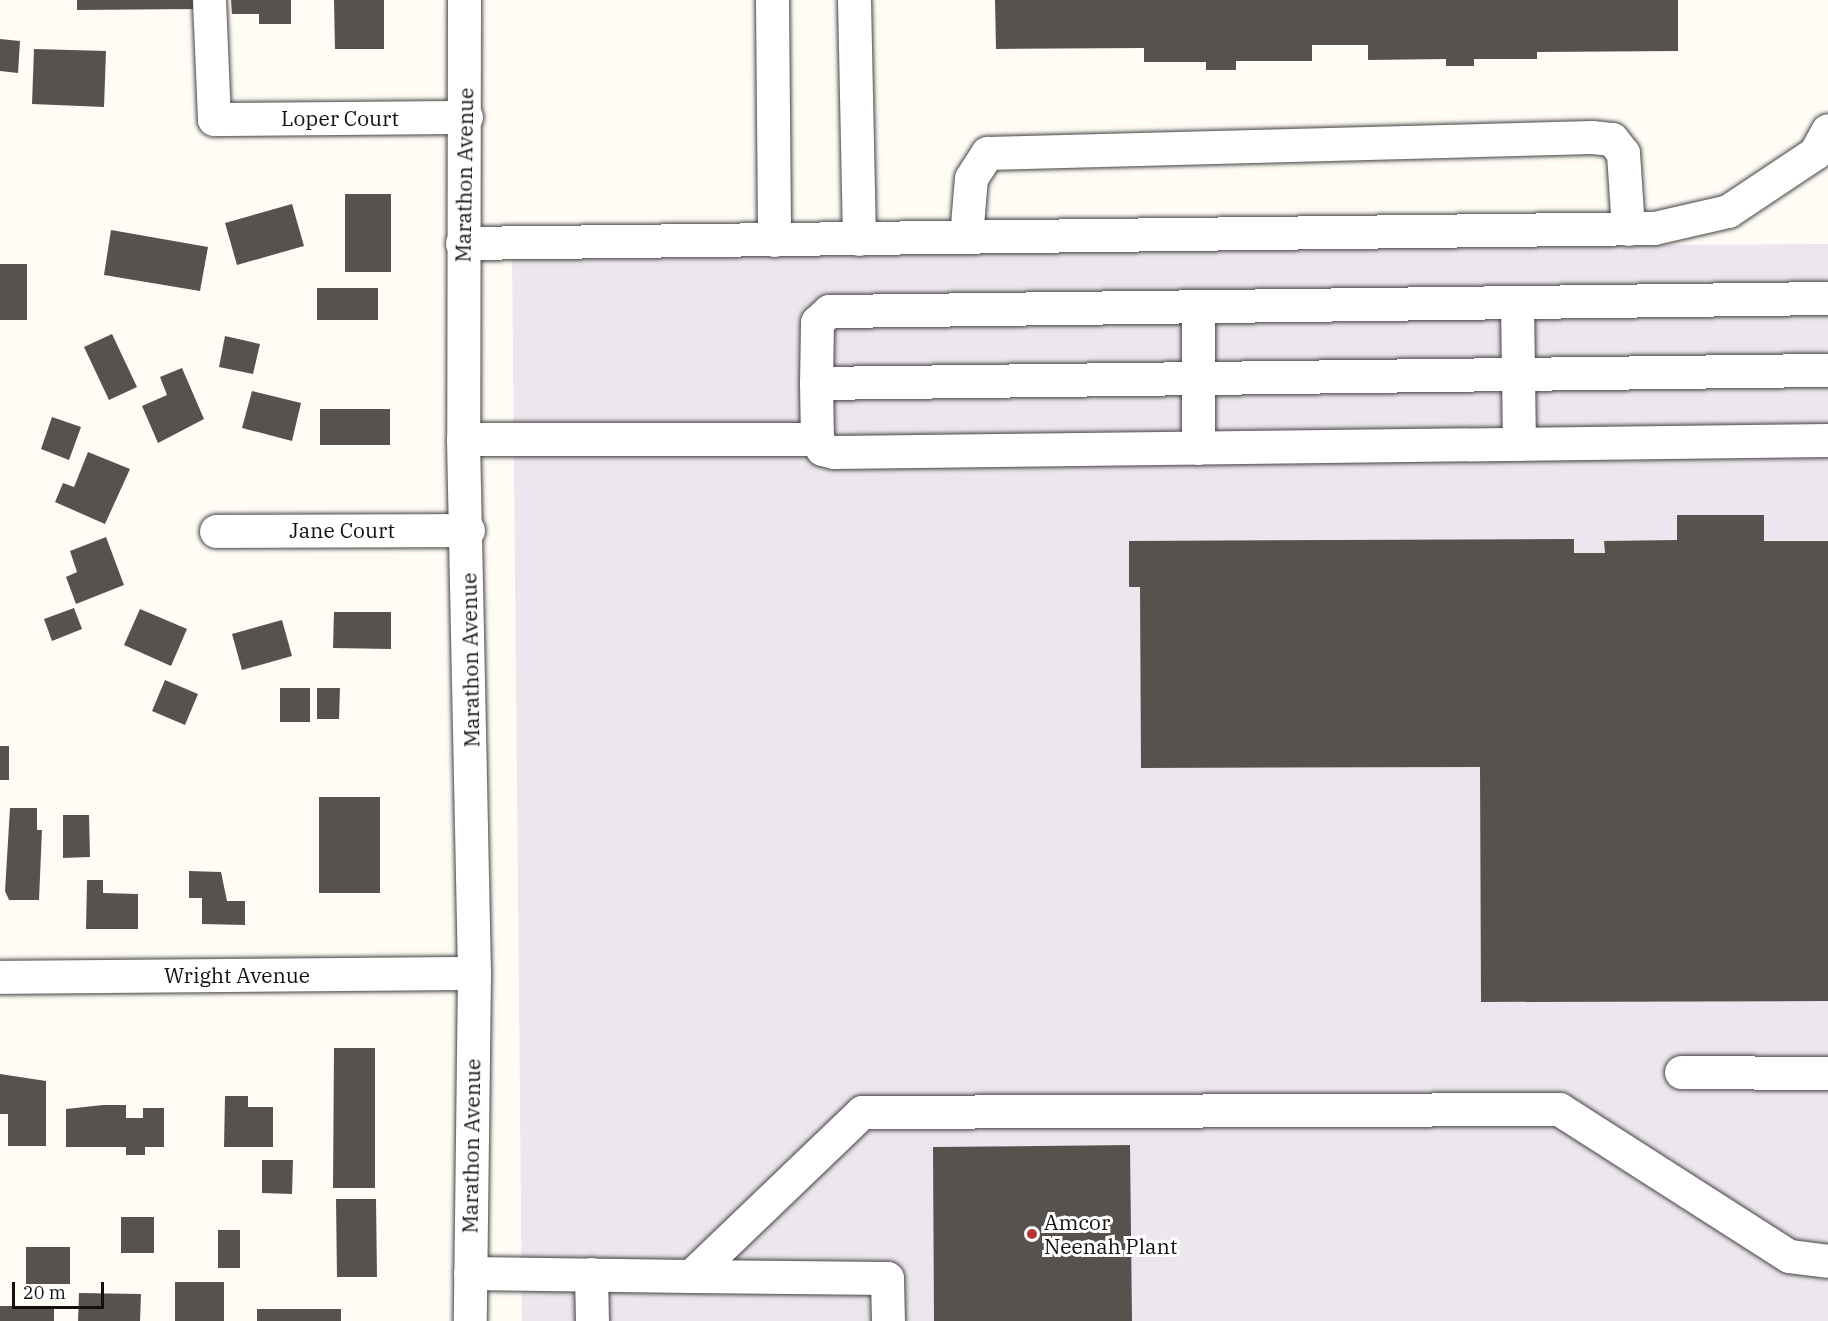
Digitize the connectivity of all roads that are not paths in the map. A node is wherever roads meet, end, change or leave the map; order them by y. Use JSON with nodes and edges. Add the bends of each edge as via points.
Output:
{"nodes":[{"id":1,"x":209,"y":0,"type":"edge"},
{"id":2,"x":464,"y":0,"type":"edge"},
{"id":3,"x":772,"y":0,"type":"edge"},
{"id":4,"x":854,"y":0,"type":"edge"},
{"id":5,"x":466,"y":117,"type":"junction"},
{"id":6,"x":1828,"y":130,"type":"edge"},
{"id":7,"x":1628,"y":229,"type":"junction"},
{"id":8,"x":966,"y":237,"type":"junction"},
{"id":9,"x":859,"y":239,"type":"junction"},
{"id":10,"x":774,"y":240,"type":"junction"},
{"id":11,"x":462,"y":243,"type":"junction"},
{"id":12,"x":1828,"y":298,"type":"edge"},
{"id":13,"x":1517,"y":302,"type":"junction"},
{"id":14,"x":1198,"y":306,"type":"junction"},
{"id":15,"x":1828,"y":370,"type":"edge"},
{"id":16,"x":1518,"y":374,"type":"junction"},
{"id":17,"x":1198,"y":378,"type":"junction"},
{"id":18,"x":816,"y":383,"type":"junction"},
{"id":19,"x":463,"y":439,"type":"junction"},
{"id":20,"x":817,"y":439,"type":"junction"},
{"id":21,"x":1828,"y":440,"type":"edge"},
{"id":22,"x":1519,"y":444,"type":"junction"},
{"id":23,"x":1198,"y":448,"type":"junction"},
{"id":24,"x":468,"y":530,"type":"junction"},
{"id":25,"x":216,"y":531,"type":"dead end"},
{"id":26,"x":474,"y":973,"type":"junction"},
{"id":27,"x":0,"y":977,"type":"edge"},
{"id":28,"x":1681,"y":1072,"type":"dead end"},
{"id":29,"x":1828,"y":1073,"type":"edge"},
{"id":30,"x":1828,"y":1261,"type":"edge"},
{"id":31,"x":470,"y":1273,"type":"junction"},
{"id":32,"x":591,"y":1274,"type":"junction"},
{"id":33,"x":692,"y":1276,"type":"junction"},
{"id":34,"x":470,"y":1321,"type":"edge"},
{"id":35,"x":592,"y":1321,"type":"edge"},
{"id":36,"x":888,"y":1321,"type":"edge"}],
"edges":[{"from":1,"to":5,"type":"street","name":"Loper Court","via":[[214,119]]},
{"from":2,"to":5,"type":"street","name":"Marathon Avenue"},
{"from":3,"to":10,"type":"street"},
{"from":4,"to":9,"type":"street"},
{"from":5,"to":11,"type":"street","name":"Marathon Avenue"},
{"from":6,"to":7,"type":"street","via":[[1815,153],[1728,211]]},
{"from":7,"to":8,"type":"street"},
{"from":7,"to":8,"type":"street","via":[[1623,153],[1612,140],[1592,137],[987,153],[971,178]]},
{"from":8,"to":9,"type":"street"},
{"from":9,"to":10,"type":"street"},
{"from":10,"to":11,"type":"street"},
{"from":11,"to":19,"type":"street","name":"Marathon Avenue"},
{"from":12,"to":13,"type":"street"},
{"from":13,"to":14,"type":"street"},
{"from":13,"to":16,"type":"street"},
{"from":14,"to":17,"type":"street"},
{"from":14,"to":18,"type":"street","via":[[829,311],[817,322]]},
{"from":15,"to":16,"type":"street"},
{"from":16,"to":17,"type":"street"},
{"from":16,"to":22,"type":"street"},
{"from":17,"to":18,"type":"street"},
{"from":17,"to":23,"type":"street"},
{"from":18,"to":20,"type":"street"},
{"from":19,"to":20,"type":"street"},
{"from":19,"to":24,"type":"street","name":"Marathon Avenue"},
{"from":20,"to":23,"type":"street","via":[[822,449],[834,453]]},
{"from":21,"to":22,"type":"street"},
{"from":22,"to":23,"type":"street"},
{"from":24,"to":25,"type":"street","name":"Jane Court"},
{"from":24,"to":26,"type":"street","name":"Marathon Avenue"},
{"from":26,"to":27,"type":"street","name":"Wright Avenue"},
{"from":26,"to":31,"type":"street","name":"Marathon Avenue"},
{"from":28,"to":29,"type":"street"},
{"from":30,"to":33,"type":"street","via":[[1788,1257],[1559,1109],[862,1112]]},
{"from":31,"to":32,"type":"street"},
{"from":31,"to":34,"type":"street","name":"Marathon Avenue"},
{"from":32,"to":33,"type":"street"},
{"from":32,"to":35,"type":"street"},
{"from":33,"to":36,"type":"street","via":[[887,1278]]}]}
